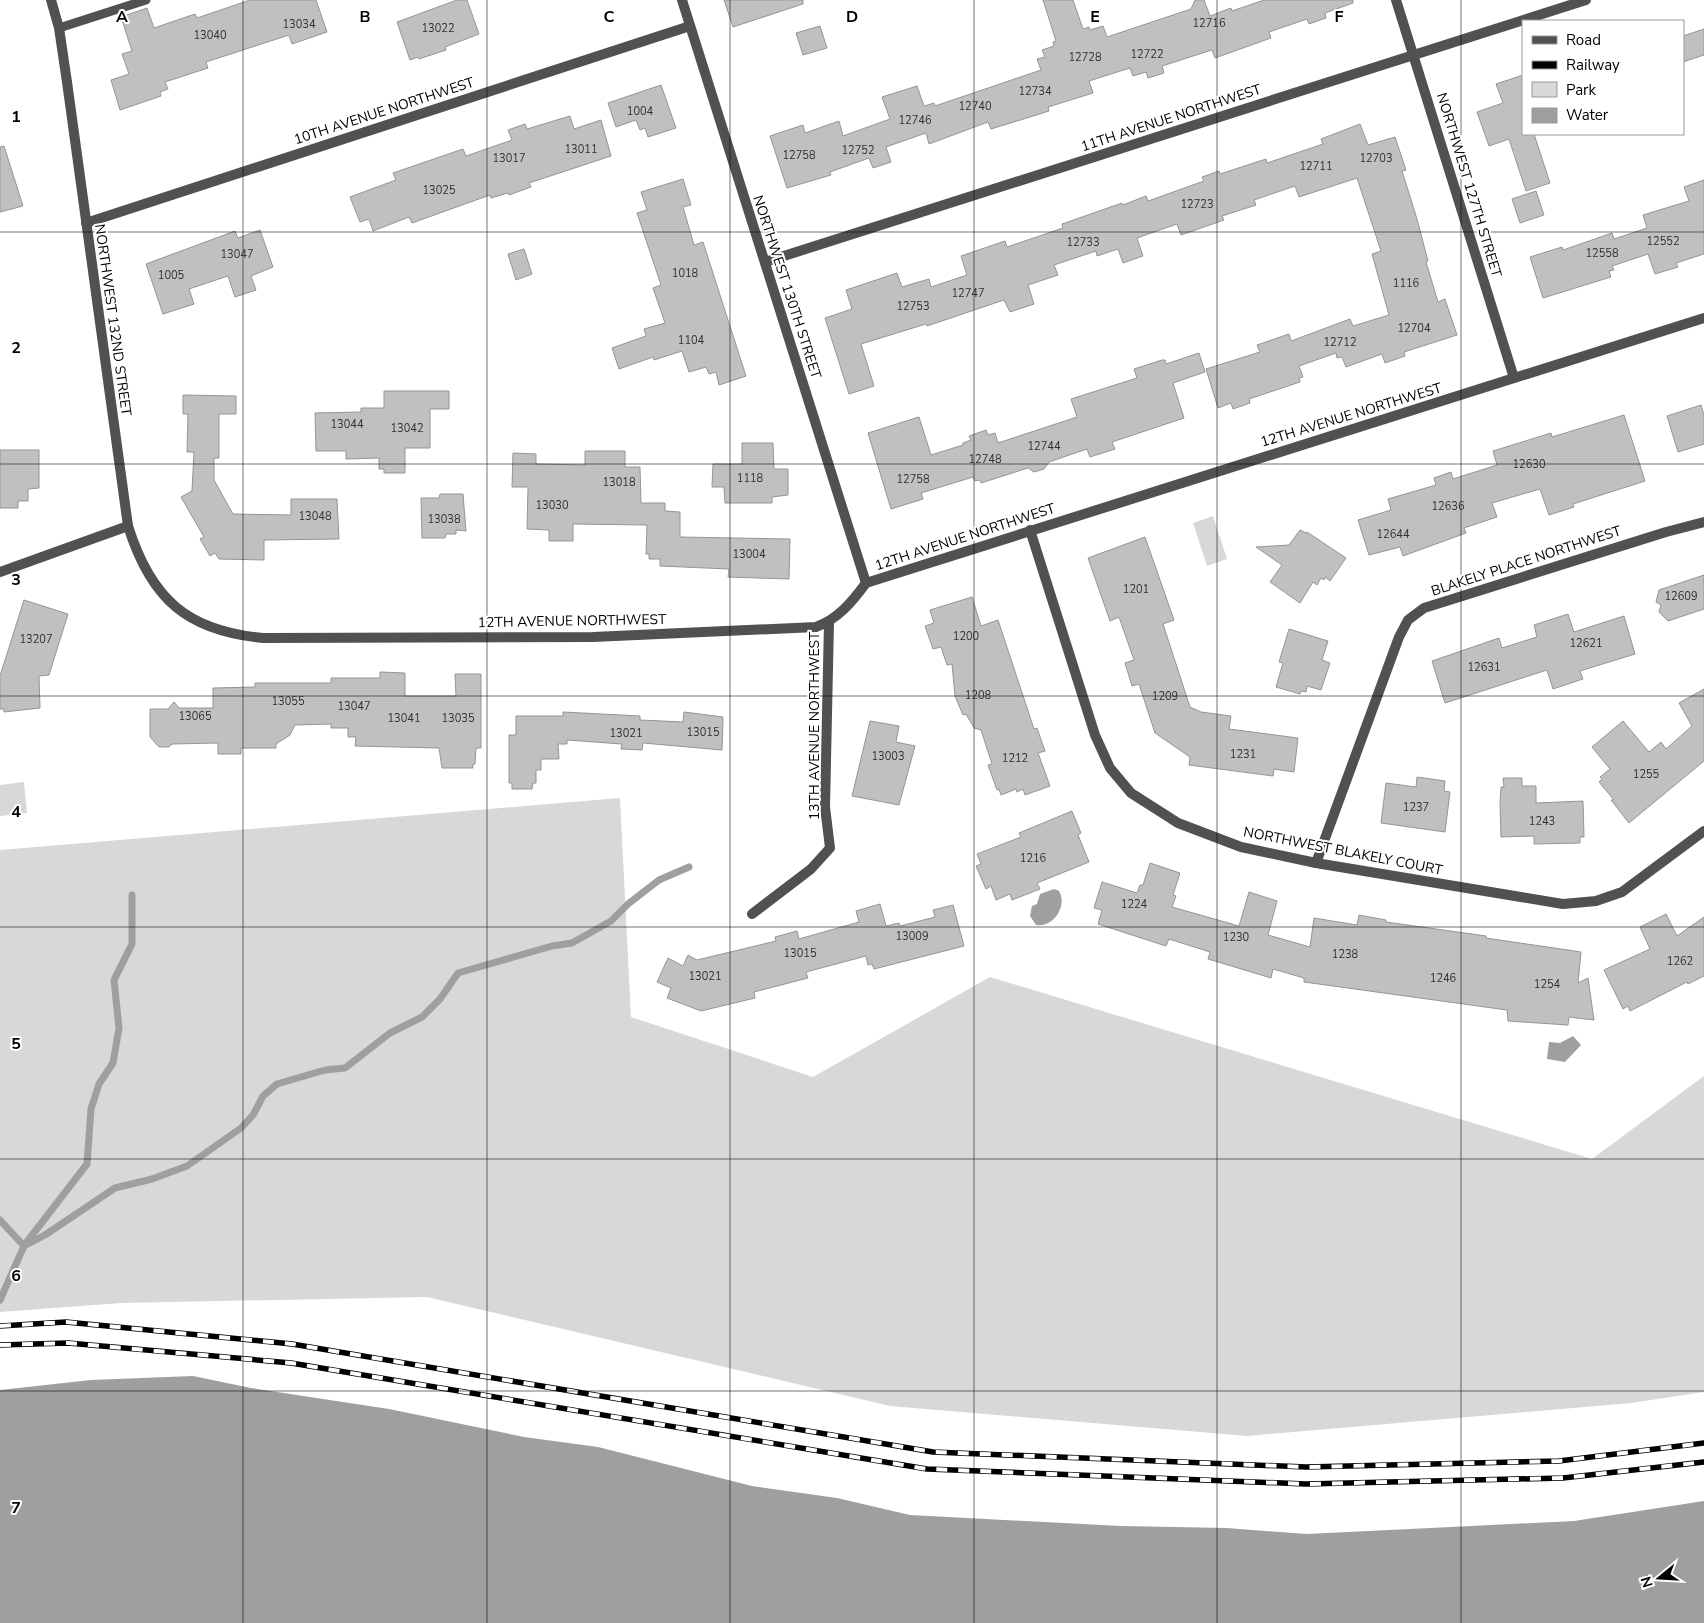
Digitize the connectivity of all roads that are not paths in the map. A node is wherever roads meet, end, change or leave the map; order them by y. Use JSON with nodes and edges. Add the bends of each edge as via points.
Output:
{"nodes":[{"id":1,"x":51,"y":0,"type":"edge"},
{"id":2,"x":146,"y":0,"type":"edge"},
{"id":3,"x":682,"y":0,"type":"edge"},
{"id":4,"x":1396,"y":0,"type":"edge"},
{"id":5,"x":1586,"y":0,"type":"edge"},
{"id":6,"x":1522,"y":20,"type":"edge"},
{"id":7,"x":1523,"y":20,"type":"edge"},
{"id":8,"x":690,"y":26,"type":"junction"},
{"id":9,"x":59,"y":28,"type":"junction"},
{"id":10,"x":1414,"y":55,"type":"junction"},
{"id":11,"x":86,"y":223,"type":"junction"},
{"id":12,"x":765,"y":262,"type":"junction"},
{"id":13,"x":1704,"y":318,"type":"edge"},
{"id":14,"x":1514,"y":378,"type":"junction"},
{"id":15,"x":1704,"y":522,"type":"edge"},
{"id":16,"x":128,"y":526,"type":"junction"},
{"id":17,"x":1030,"y":530,"type":"junction"},
{"id":18,"x":0,"y":572,"type":"edge"},
{"id":19,"x":866,"y":583,"type":"junction"},
{"id":20,"x":196,"y":621,"type":"joint"},
{"id":21,"x":829,"y":622,"type":"junction"},
{"id":22,"x":1704,"y":830,"type":"edge"},
{"id":23,"x":1316,"y":863,"type":"junction"},
{"id":24,"x":752,"y":914,"type":"dead end"}],
"edges":[{"from":1,"to":9,"type":"street","name":"NORTHWEST 132ND STREET"},
{"from":2,"to":9,"type":"lane"},
{"from":3,"to":8,"type":"street","name":"NORTHWEST 130TH STREET"},
{"from":4,"to":10,"type":"street","name":"NORTHWEST 127TH STREET"},
{"from":5,"to":7,"type":"street","name":"11TH AVENUE NORTHWEST"},
{"from":6,"to":10,"type":"street","name":"11TH AVENUE NORTHWEST"},
{"from":8,"to":11,"type":"street","name":"10TH AVENUE NORTHWEST"},
{"from":8,"to":12,"type":"street","name":"NORTHWEST 130TH STREET"},
{"from":9,"to":11,"type":"street","name":"NORTHWEST 132ND STREET"},
{"from":10,"to":12,"type":"street","name":"11TH AVENUE NORTHWEST"},
{"from":10,"to":14,"type":"street","name":"NORTHWEST 127TH STREET"},
{"from":11,"to":16,"type":"street","name":"NORTHWEST 132ND STREET"},
{"from":12,"to":19,"type":"street","name":"NORTHWEST 130TH STREET"},
{"from":13,"to":14,"type":"street","name":"12TH AVENUE NORTHWEST"},
{"from":14,"to":17,"type":"street","name":"12TH AVENUE NORTHWEST"},
{"from":15,"to":23,"type":"street","name":"BLAKELY PLACE NORTHWEST","via":[[1424,608],[1408,620]]},
{"from":16,"to":18,"type":"street"},
{"from":16,"to":20,"type":"street","name":"NORTHWEST 132ND STREET","via":[[140,559],[156,585],[170,602]]},
{"from":17,"to":19,"type":"street","name":"12TH AVENUE NORTHWEST"},
{"from":17,"to":23,"type":"street","name":"NORTHWEST BLAKELY COURT","via":[[1095,735],[1110,768],[1131,793],[1178,823],[1232,844]]},
{"from":19,"to":21,"type":"street","name":"12TH AVENUE NORTHWEST","via":[[849,606]]},
{"from":20,"to":21,"type":"street","name":"12TH AVENUE NORTHWEST","via":[[233,635],[263,638],[593,637],[816,628]]},
{"from":21,"to":24,"type":"street","name":"13TH AVENUE NORTHWEST","via":[[825,807],[830,848],[811,869]]},
{"from":22,"to":23,"type":"street","name":"NORTHWEST BLAKELY COURT","via":[[1622,892],[1588,902],[1562,904]]}]}
